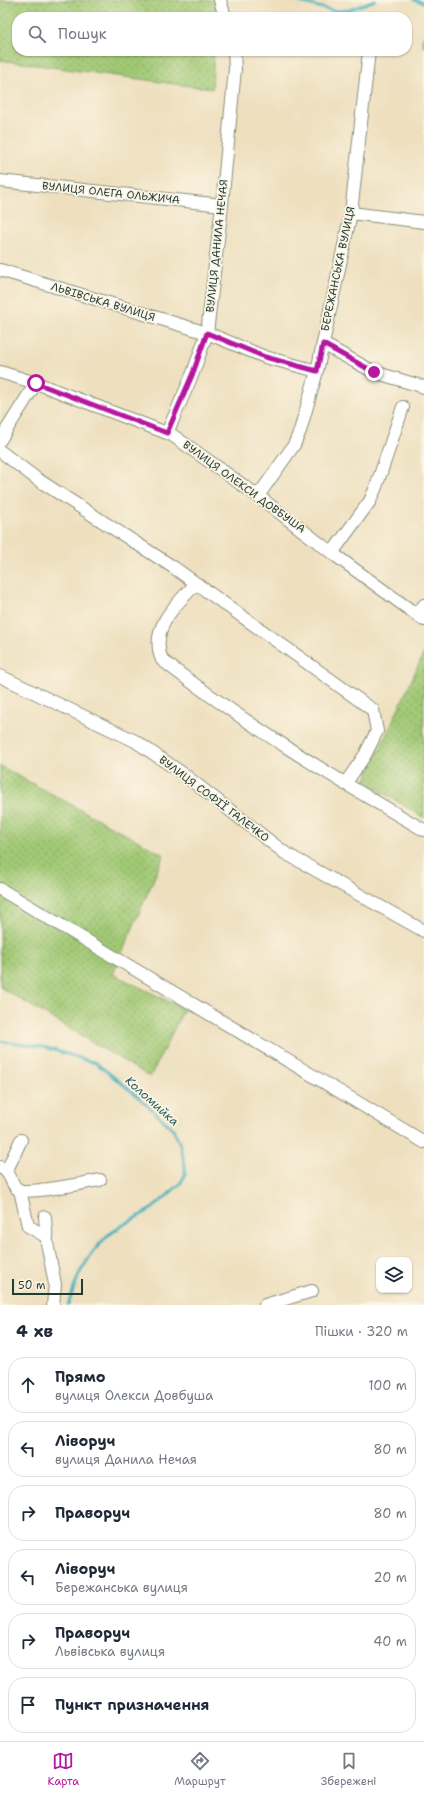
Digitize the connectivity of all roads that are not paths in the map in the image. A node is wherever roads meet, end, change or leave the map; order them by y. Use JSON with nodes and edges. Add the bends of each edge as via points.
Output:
{"nodes":[{"id":1,"x":220,"y":0,"type":"edge"},
{"id":2,"x":224,"y":12,"type":"edge"},
{"id":3,"x":234,"y":56,"type":"edge"},
{"id":4,"x":368,"y":56,"type":"edge"},
{"id":5,"x":0,"y":181,"type":"edge"},
{"id":6,"x":222,"y":205,"type":"junction"},
{"id":7,"x":351,"y":213,"type":"junction"},
{"id":8,"x":424,"y":222,"type":"edge"},
{"id":9,"x":0,"y":270,"type":"edge"},
{"id":10,"x":207,"y":333,"type":"junction"},
{"id":11,"x":323,"y":344,"type":"junction"},
{"id":12,"x":317,"y":371,"type":"junction"},
{"id":13,"x":0,"y":372,"type":"edge"},
{"id":14,"x":36,"y":383,"type":"junction"},
{"id":15,"x":424,"y":387,"type":"edge"},
{"id":16,"x":403,"y":407,"type":"dead end"},
{"id":17,"x":167,"y":433,"type":"junction"},
{"id":18,"x":0,"y":440,"type":"edge"},
{"id":19,"x":0,"y":451,"type":"edge"},
{"id":20,"x":258,"y":496,"type":"junction"},
{"id":21,"x":332,"y":553,"type":"junction"},
{"id":22,"x":196,"y":584,"type":"junction"},
{"id":23,"x":424,"y":604,"type":"edge"},
{"id":24,"x":420,"y":617,"type":"edge"},
{"id":25,"x":0,"y":676,"type":"edge"},
{"id":26,"x":344,"y":784,"type":"junction"},
{"id":27,"x":424,"y":830,"type":"edge"},
{"id":28,"x":0,"y":888,"type":"edge"},
{"id":29,"x":424,"y":931,"type":"edge"},
{"id":30,"x":21,"y":1140,"type":"dead end"},
{"id":31,"x":424,"y":1142,"type":"edge"},
{"id":32,"x":3,"y":1168,"type":"edge"},
{"id":33,"x":100,"y":1180,"type":"dead end"},
{"id":34,"x":20,"y":1190,"type":"junction"},
{"id":35,"x":45,"y":1217,"type":"dead end"},
{"id":36,"x":47,"y":1237,"type":"junction"},
{"id":37,"x":312,"y":1291,"type":"dead end"},
{"id":38,"x":53,"y":1305,"type":"edge"},
{"id":39,"x":265,"y":1305,"type":"edge"}],
"edges":[{"from":1,"to":2,"type":"street"},
{"from":3,"to":6,"type":"street","name":"ВУЛИЦЯ ДАНИЛА НЕЧАЯ"},
{"from":4,"to":7,"type":"street","name":"БЕРЕЖАНСЬКА ВУЛИЦЯ"},
{"from":5,"to":6,"type":"street","name":"ВУЛИЦЯ ОЛЕГА ОЛЬЖИЧА"},
{"from":6,"to":10,"type":"street","name":"ВУЛИЦЯ ДАНИЛА НЕЧАЯ"},
{"from":7,"to":8,"type":"street"},
{"from":7,"to":11,"type":"street","name":"БЕРЕЖАНСЬКА ВУЛИЦЯ"},
{"from":9,"to":10,"type":"street","name":"ЛЬВІВСЬКА ВУЛИЦЯ"},
{"from":10,"to":12,"type":"street","name":"ЛЬВІВСЬКА ВУЛИЦЯ","via":[[265,357]]},
{"from":10,"to":17,"type":"street","name":"ВУЛИЦЯ ДАНИЛА НЕЧАЯ"},
{"from":11,"to":12,"type":"street","name":"БЕРЕЖАНСЬКА ВУЛИЦЯ"},
{"from":11,"to":15,"type":"street","via":[[374,372]]},
{"from":12,"to":20,"type":"street","name":"БЕРЕЖАНСЬКА ВУЛИЦЯ","via":[[294,445]]},
{"from":13,"to":14,"type":"street","name":"ВУЛИЦЯ ОЛЕКСИ ДОВБУША"},
{"from":14,"to":17,"type":"street","name":"ВУЛИЦЯ ОЛЕКСИ ДОВБУША"},
{"from":14,"to":18,"type":"street"},
{"from":16,"to":21,"type":"street","via":[[370,501]]},
{"from":17,"to":20,"type":"street","name":"ВУЛИЦЯ ОЛЕКСИ ДОВБУША"},
{"from":19,"to":22,"type":"street"},
{"from":20,"to":21,"type":"street","name":"ВУЛИЦЯ ОЛЕКСИ ДОВБУША"},
{"from":21,"to":24,"type":"street","name":"ВУЛИЦЯ ОЛЕКСИ ДОВБУША"},
{"from":22,"to":26,"type":"street","via":[[373,710],[377,731],[365,755]]},
{"from":22,"to":26,"type":"street","via":[[170,612],[162,627],[158,651],[162,660],[266,734]]},
{"from":23,"to":24,"type":"street"},
{"from":25,"to":29,"type":"street","name":"ВУЛИЦЯ СОФІЇ ГАЛЕЧКО","via":[[135,741],[182,773],[285,853]]},
{"from":26,"to":27,"type":"street"},
{"from":28,"to":31,"type":"street"},
{"from":30,"to":32,"type":"street"},
{"from":32,"to":34,"type":"street"},
{"from":33,"to":34,"type":"street","via":[[54,1188]]},
{"from":34,"to":36,"type":"street","via":[[28,1226]]},
{"from":35,"to":36,"type":"street"},
{"from":36,"to":38,"type":"street","via":[[55,1284]]},
{"from":37,"to":39,"type":"street"}]}
